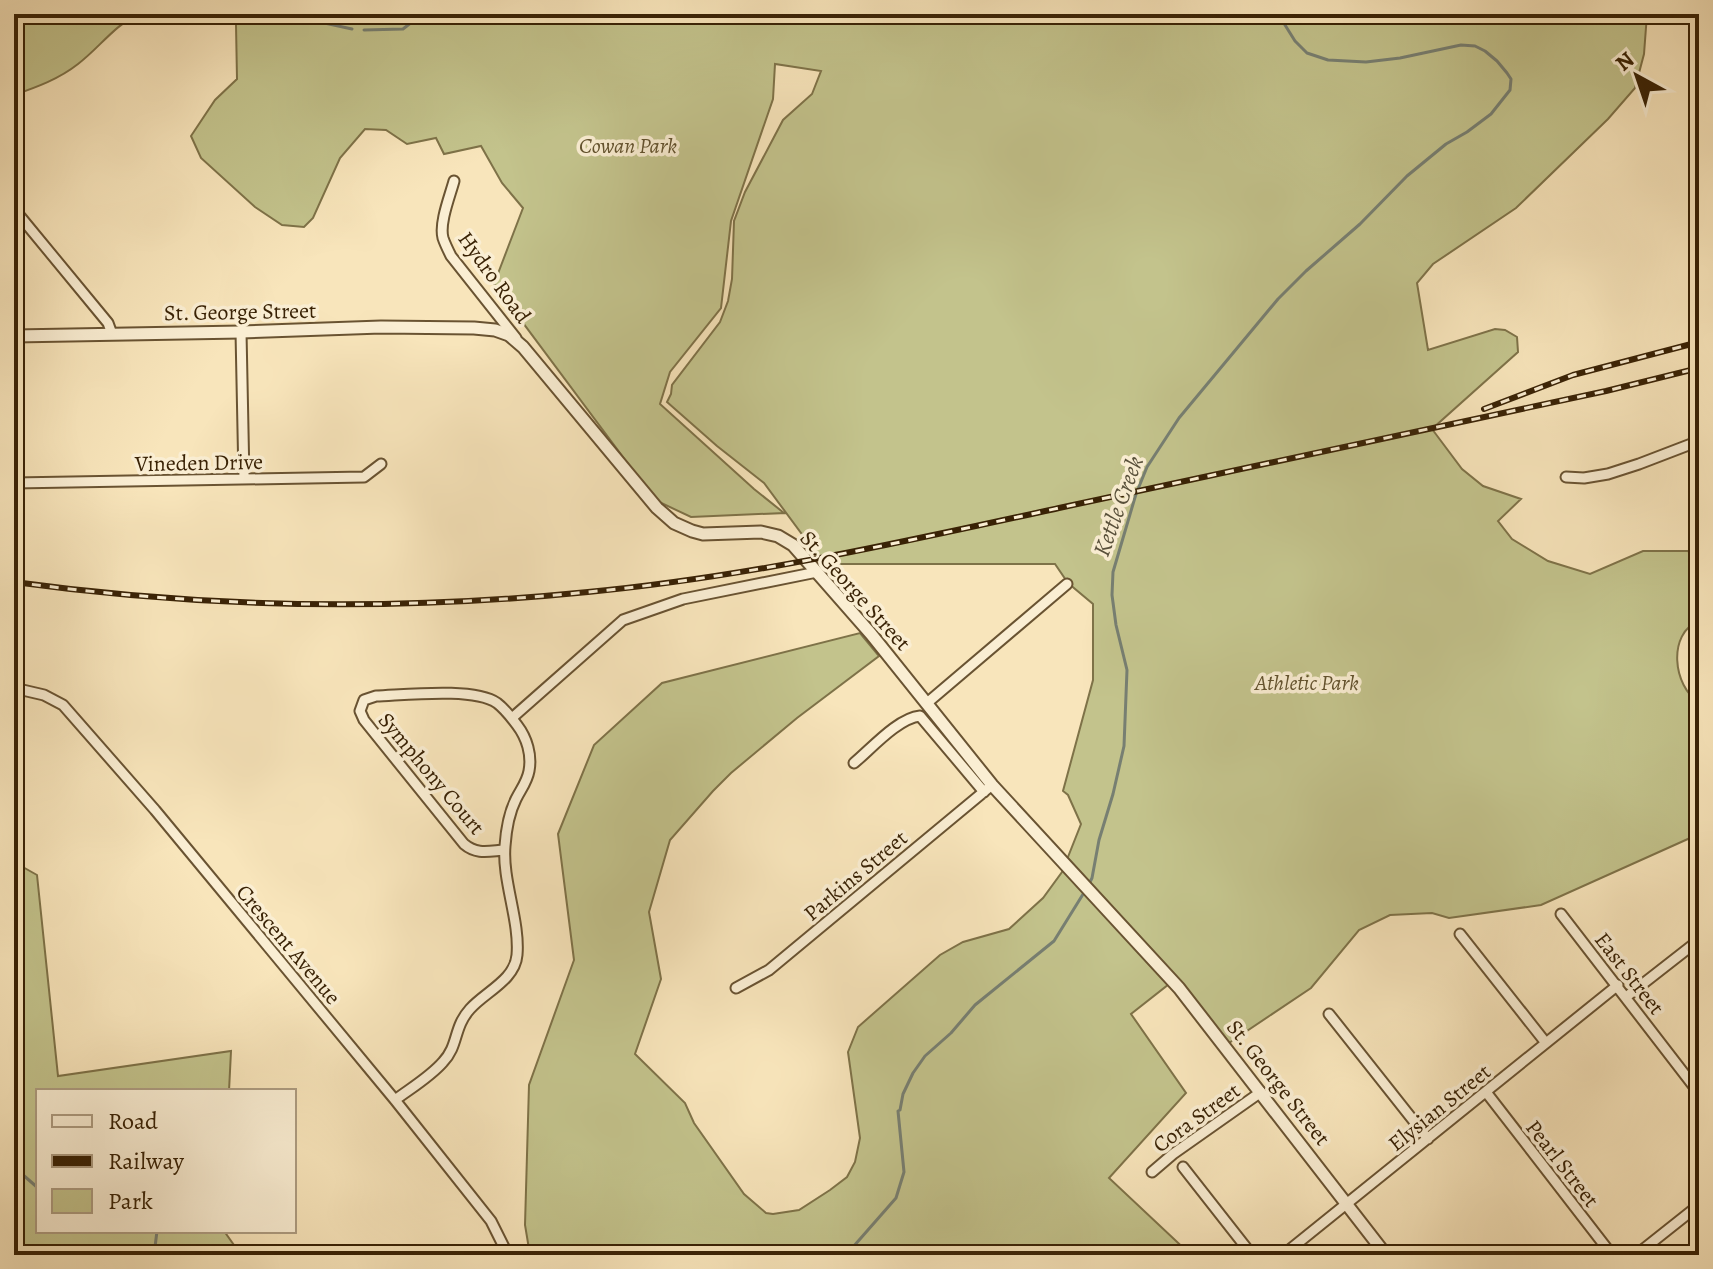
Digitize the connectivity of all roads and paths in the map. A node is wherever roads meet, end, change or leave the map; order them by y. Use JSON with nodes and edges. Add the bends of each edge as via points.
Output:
{"nodes":[{"id":1,"x":454,"y":181,"type":"dead end"},
{"id":2,"x":14,"y":209,"type":"edge"},
{"id":3,"x":241,"y":332,"type":"junction"},
{"id":4,"x":112,"y":334,"type":"junction"},
{"id":5,"x":14,"y":336,"type":"edge"},
{"id":6,"x":523,"y":347,"type":"junction"},
{"id":7,"x":1699,"y":441,"type":"edge"},
{"id":8,"x":381,"y":464,"type":"dead end"},
{"id":9,"x":1566,"y":477,"type":"dead end"},
{"id":10,"x":244,"y":479,"type":"junction"},
{"id":11,"x":14,"y":483,"type":"edge"},
{"id":12,"x":817,"y":572,"type":"junction"},
{"id":13,"x":1067,"y":584,"type":"dead end"},
{"id":14,"x":14,"y":688,"type":"edge"},
{"id":15,"x":927,"y":703,"type":"junction"},
{"id":16,"x":512,"y":718,"type":"junction"},
{"id":17,"x":854,"y":763,"type":"dead end"},
{"id":18,"x":988,"y":788,"type":"junction"},
{"id":19,"x":504,"y":850,"type":"junction"},
{"id":20,"x":1561,"y":914,"type":"dead end"},
{"id":21,"x":1460,"y":934,"type":"dead end"},
{"id":22,"x":1698,"y":944,"type":"edge"},
{"id":23,"x":1618,"y":985,"type":"junction"},
{"id":24,"x":736,"y":988,"type":"dead end"},
{"id":25,"x":1626,"y":997,"type":"junction"},
{"id":26,"x":1329,"y":1014,"type":"dead end"},
{"id":27,"x":1546,"y":1043,"type":"junction"},
{"id":28,"x":1261,"y":1092,"type":"junction"},
{"id":29,"x":1486,"y":1092,"type":"junction"},
{"id":30,"x":1699,"y":1093,"type":"edge"},
{"id":31,"x":395,"y":1100,"type":"junction"},
{"id":32,"x":1428,"y":1139,"type":"junction"},
{"id":33,"x":1183,"y":1167,"type":"dead end"},
{"id":34,"x":1152,"y":1172,"type":"dead end"},
{"id":35,"x":1347,"y":1204,"type":"junction"},
{"id":36,"x":1699,"y":1205,"type":"edge"},
{"id":37,"x":508,"y":1255,"type":"edge"},
{"id":38,"x":1252,"y":1255,"type":"edge"},
{"id":39,"x":1283,"y":1255,"type":"edge"},
{"id":40,"x":1386,"y":1255,"type":"edge"},
{"id":41,"x":1612,"y":1255,"type":"edge"},
{"id":42,"x":1636,"y":1255,"type":"edge"}],
"edges":[{"from":1,"to":6,"type":"street","name":"Hydro Road","via":[[442,231],[445,243]]},
{"from":2,"to":4,"type":"street"},
{"from":3,"to":4,"type":"street","name":"St. George Street"},
{"from":3,"to":6,"type":"street","name":"St. George Street","via":[[481,328],[509,335]]},
{"from":3,"to":10,"type":"street"},
{"from":4,"to":5,"type":"street","name":"St. George Street"},
{"from":6,"to":12,"type":"street","name":"St. George Street","via":[[674,523],[703,534],[774,534],[793,545]]},
{"from":7,"to":9,"type":"street","via":[[1608,474]]},
{"from":8,"to":10,"type":"street","name":"Vineden Drive","via":[[364,477]]},
{"from":10,"to":11,"type":"street","name":"Vineden Drive"},
{"from":12,"to":15,"type":"street","name":"St. George Street"},
{"from":12,"to":16,"type":"street","via":[[683,599],[623,620]]},
{"from":13,"to":15,"type":"street"},
{"from":14,"to":31,"type":"street","name":"Crescent Avenue","via":[[63,705]]},
{"from":15,"to":18,"type":"street","name":"St. George Street"},
{"from":16,"to":19,"type":"street","name":"Symphony Court","via":[[525,737],[530,766],[513,806]]},
{"from":16,"to":19,"type":"street","name":"Symphony Court","via":[[497,703],[469,694],[372,696],[360,711],[464,844],[480,852]]},
{"from":17,"to":18,"type":"street","via":[[909,717],[920,716]]},
{"from":18,"to":24,"type":"street","name":"Parkins Street","via":[[769,970]]},
{"from":18,"to":28,"type":"street","name":"St. George Street","via":[[1179,988]]},
{"from":19,"to":31,"type":"street","name":"Symphony Court","via":[[516,963],[463,1017],[443,1062]]},
{"from":20,"to":23,"type":"street","name":"East Street"},
{"from":21,"to":27,"type":"street"},
{"from":22,"to":25,"type":"street"},
{"from":23,"to":25,"type":"street","name":"East Street"},
{"from":23,"to":27,"type":"street","name":"Elysian Street"},
{"from":25,"to":30,"type":"street","name":"East Street"},
{"from":26,"to":32,"type":"street"},
{"from":27,"to":29,"type":"street","name":"Elysian Street"},
{"from":28,"to":34,"type":"street","name":"Cora Street"},
{"from":28,"to":35,"type":"street","name":"St. George Street"},
{"from":29,"to":32,"type":"street","name":"Elysian Street"},
{"from":29,"to":41,"type":"street","name":"Pearl Street"},
{"from":31,"to":37,"type":"street","name":"Crescent Avenue","via":[[491,1221]]},
{"from":32,"to":35,"type":"street","name":"Elysian Street"},
{"from":33,"to":38,"type":"street"},
{"from":35,"to":39,"type":"street","name":"Elysian Street"},
{"from":35,"to":40,"type":"street","name":"St. George Street"},
{"from":36,"to":42,"type":"street"}]}
